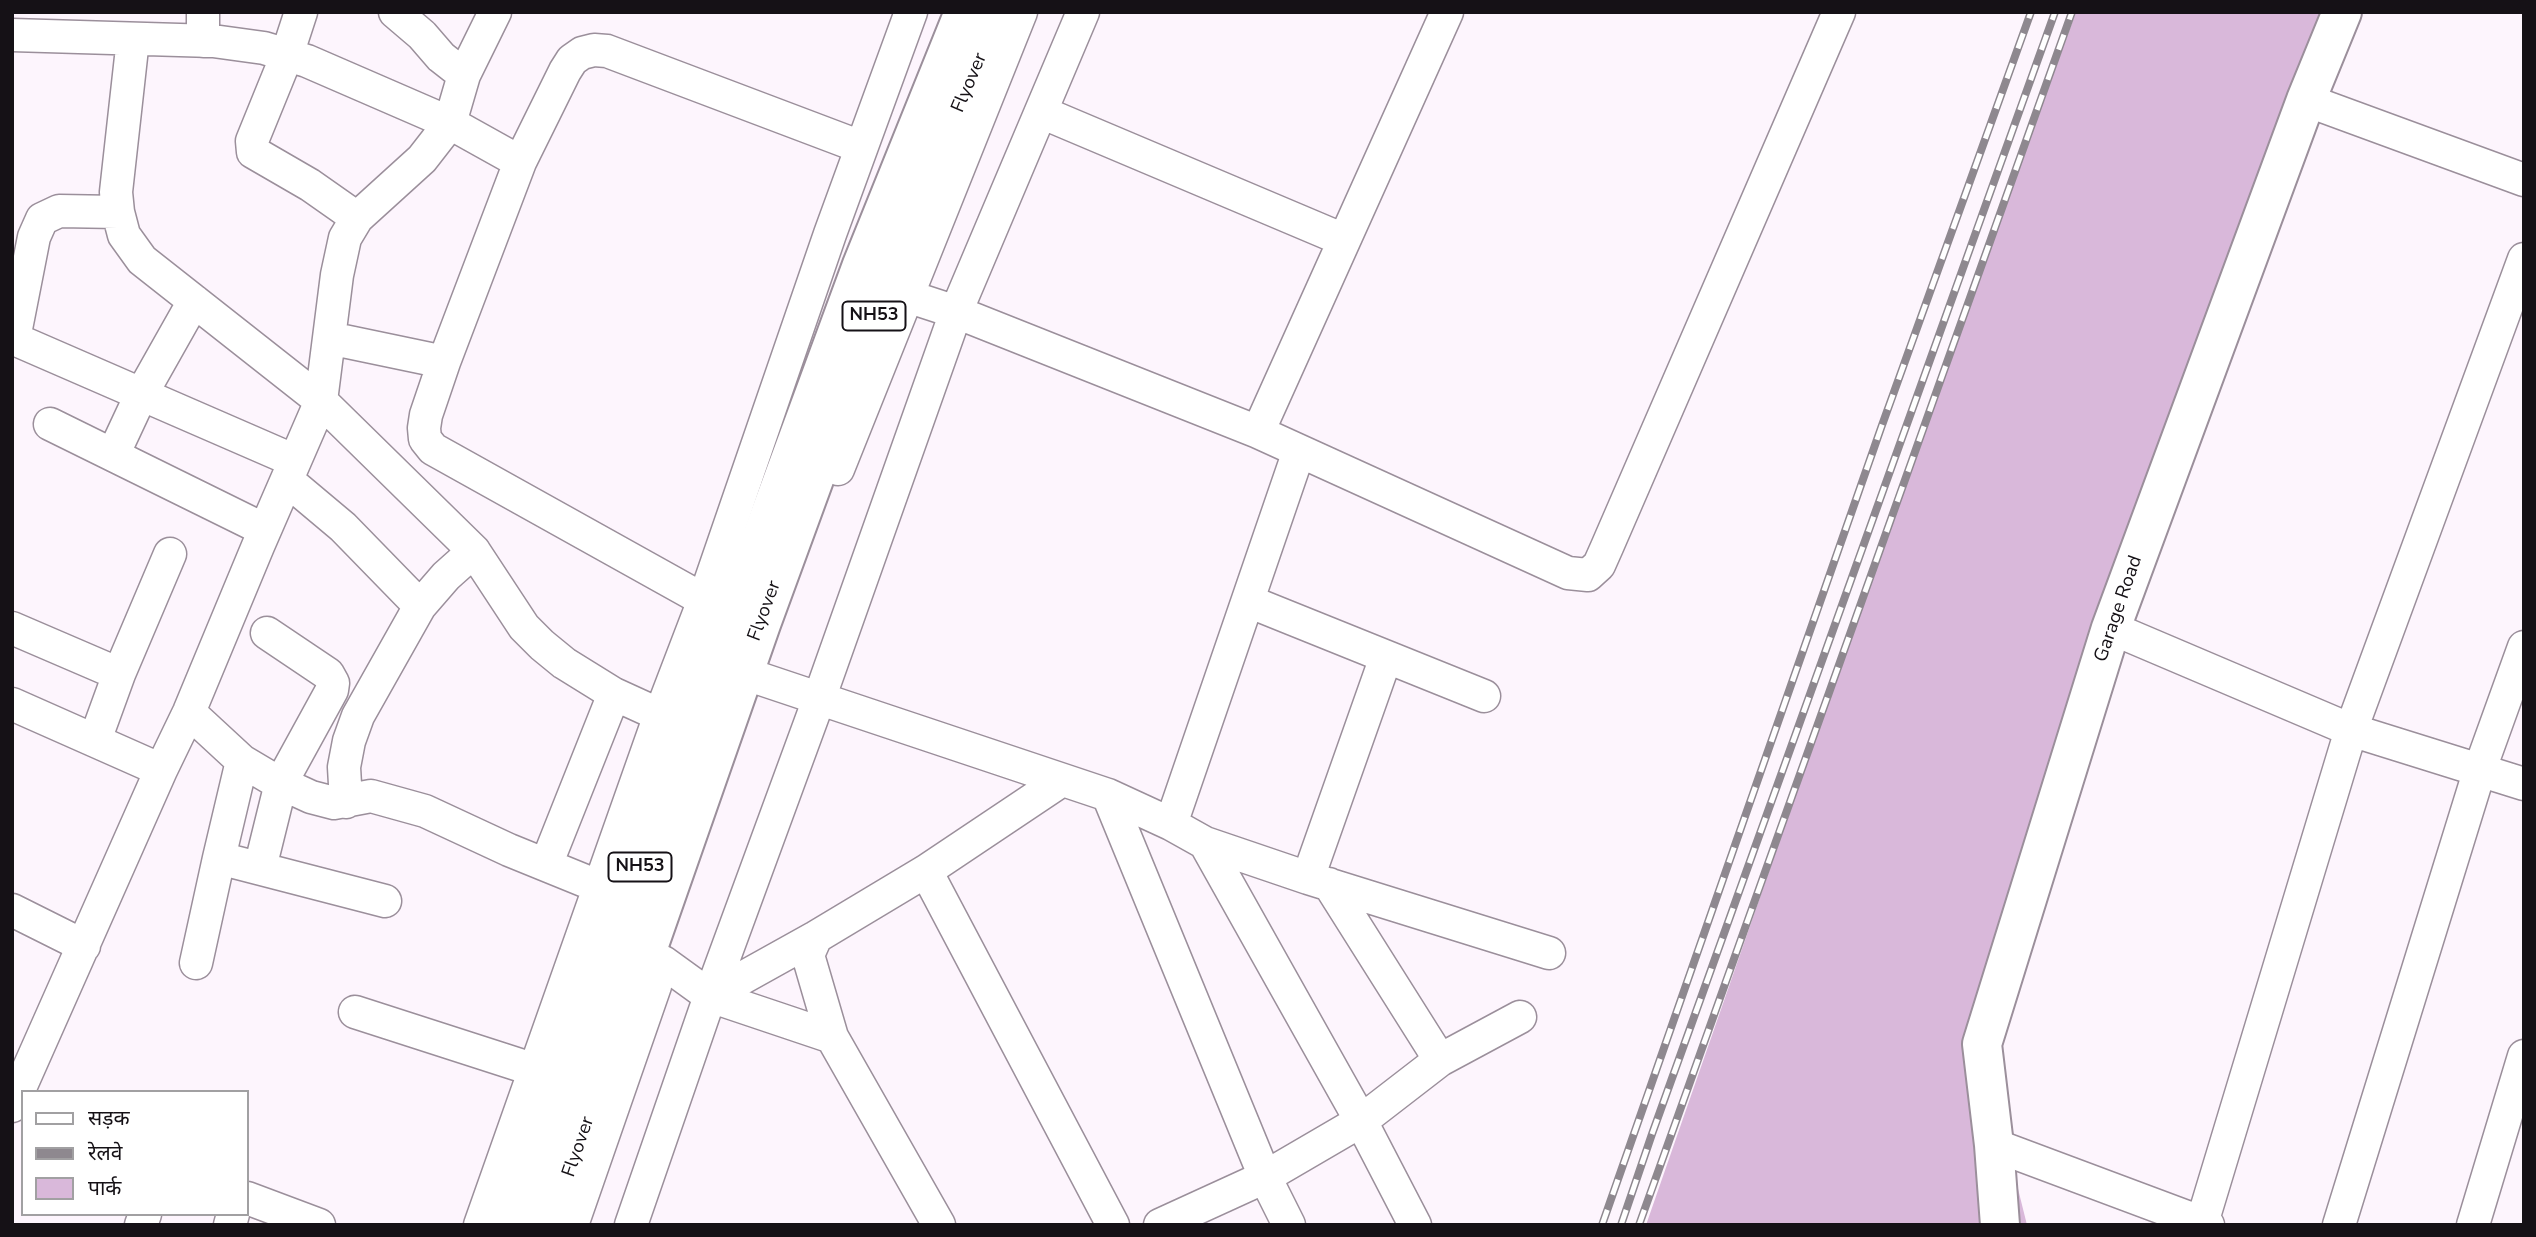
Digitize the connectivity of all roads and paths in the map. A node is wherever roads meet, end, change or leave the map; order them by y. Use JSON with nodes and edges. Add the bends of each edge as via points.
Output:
{"nodes":[{"id":1,"x":300,"y":12,"type":"edge"},
{"id":2,"x":395,"y":12,"type":"edge"},
{"id":3,"x":495,"y":12,"type":"edge"},
{"id":4,"x":911,"y":12,"type":"edge"},
{"id":5,"x":964,"y":12,"type":"edge"},
{"id":6,"x":1000,"y":12,"type":"edge"},
{"id":7,"x":1021,"y":12,"type":"edge"},
{"id":8,"x":1083,"y":12,"type":"edge"},
{"id":9,"x":1447,"y":12,"type":"edge"},
{"id":10,"x":1839,"y":12,"type":"edge"},
{"id":11,"x":2342,"y":12,"type":"edge"},
{"id":12,"x":203,"y":27,"type":"edge"},
{"id":13,"x":12,"y":35,"type":"edge"},
{"id":14,"x":133,"y":38,"type":"junction"},
{"id":15,"x":287,"y":55,"type":"junction"},
{"id":16,"x":464,"y":75,"type":"junction"},
{"id":17,"x":2306,"y":100,"type":"junction"},
{"id":18,"x":1041,"y":112,"type":"junction"},
{"id":19,"x":450,"y":123,"type":"junction"},
{"id":20,"x":861,"y":147,"type":"junction"},
{"id":21,"x":520,"y":162,"type":"junction"},
{"id":22,"x":2524,"y":180,"type":"edge"},
{"id":23,"x":118,"y":212,"type":"junction"},
{"id":24,"x":357,"y":218,"type":"junction"},
{"id":25,"x":1344,"y":240,"type":"junction"},
{"id":26,"x":2524,"y":259,"type":"edge"},
{"id":27,"x":906,"y":296,"type":"junction"},
{"id":28,"x":194,"y":301,"type":"junction"},
{"id":29,"x":956,"y":312,"type":"junction"},
{"id":30,"x":329,"y":338,"type":"junction"},
{"id":31,"x":13,"y":339,"type":"edge"},
{"id":32,"x":444,"y":362,"type":"junction"},
{"id":33,"x":141,"y":395,"type":"junction"},
{"id":34,"x":321,"y":401,"type":"junction"},
{"id":35,"x":50,"y":424,"type":"dead end"},
{"id":36,"x":1258,"y":432,"type":"junction"},
{"id":37,"x":1299,"y":451,"type":"junction"},
{"id":38,"x":113,"y":455,"type":"junction"},
{"id":39,"x":291,"y":470,"type":"junction"},
{"id":40,"x":257,"y":548,"type":"junction"},
{"id":41,"x":474,"y":551,"type":"junction"},
{"id":42,"x":170,"y":554,"type":"dead end"},
{"id":43,"x":1248,"y":601,"type":"junction"},
{"id":44,"x":420,"y":606,"type":"junction"},
{"id":45,"x":733,"y":611,"type":"junction"},
{"id":46,"x":12,"y":628,"type":"edge"},
{"id":47,"x":2111,"y":628,"type":"junction"},
{"id":48,"x":267,"y":633,"type":"dead end"},
{"id":49,"x":2524,"y":647,"type":"edge"},
{"id":50,"x":1386,"y":657,"type":"junction"},
{"id":51,"x":119,"y":674,"type":"junction"},
{"id":52,"x":761,"y":679,"type":"junction"},
{"id":53,"x":614,"y":694,"type":"junction"},
{"id":54,"x":1484,"y":696,"type":"dead end"},
{"id":55,"x":819,"y":699,"type":"junction"},
{"id":56,"x":12,"y":704,"type":"edge"},
{"id":57,"x":660,"y":715,"type":"junction"},
{"id":58,"x":202,"y":724,"type":"junction"},
{"id":59,"x":2351,"y":730,"type":"junction"},
{"id":60,"x":95,"y":740,"type":"junction"},
{"id":61,"x":242,"y":761,"type":"junction"},
{"id":62,"x":2480,"y":769,"type":"junction"},
{"id":63,"x":161,"y":770,"type":"junction"},
{"id":64,"x":1062,"y":780,"type":"junction"},
{"id":65,"x":281,"y":783,"type":"junction"},
{"id":66,"x":2524,"y":784,"type":"edge"},
{"id":67,"x":1108,"y":794,"type":"junction"},
{"id":68,"x":346,"y":802,"type":"junction"},
{"id":69,"x":1171,"y":824,"type":"junction"},
{"id":70,"x":1205,"y":843,"type":"junction"},
{"id":71,"x":219,"y":858,"type":"junction"},
{"id":72,"x":545,"y":865,"type":"junction"},
{"id":73,"x":260,"y":869,"type":"junction"},
{"id":74,"x":926,"y":871,"type":"junction"},
{"id":75,"x":1319,"y":881,"type":"junction"},
{"id":76,"x":600,"y":887,"type":"junction"},
{"id":77,"x":385,"y":901,"type":"dead end"},
{"id":78,"x":12,"y":910,"type":"edge"},
{"id":79,"x":816,"y":937,"type":"junction"},
{"id":80,"x":84,"y":946,"type":"junction"},
{"id":81,"x":1549,"y":953,"type":"dead end"},
{"id":82,"x":663,"y":962,"type":"junction"},
{"id":83,"x":196,"y":963,"type":"dead end"},
{"id":84,"x":710,"y":996,"type":"junction"},
{"id":85,"x":355,"y":1012,"type":"dead end"},
{"id":86,"x":1520,"y":1017,"type":"dead end"},
{"id":87,"x":832,"y":1037,"type":"junction"},
{"id":88,"x":2524,"y":1056,"type":"edge"},
{"id":89,"x":1440,"y":1060,"type":"junction"},
{"id":90,"x":535,"y":1070,"type":"junction"},
{"id":91,"x":12,"y":1106,"type":"edge"},
{"id":92,"x":1361,"y":1121,"type":"junction"},
{"id":93,"x":1994,"y":1145,"type":"junction"},
{"id":94,"x":1265,"y":1177,"type":"junction"},
{"id":95,"x":248,"y":1198,"type":"edge"},
{"id":96,"x":529,"y":1219,"type":"edge"},
{"id":97,"x":2205,"y":1224,"type":"edge"},
{"id":98,"x":319,"y":1225,"type":"edge"},
{"id":99,"x":631,"y":1225,"type":"edge"},
{"id":100,"x":939,"y":1225,"type":"edge"},
{"id":101,"x":1113,"y":1225,"type":"edge"},
{"id":102,"x":1160,"y":1225,"type":"edge"},
{"id":103,"x":1289,"y":1225,"type":"edge"},
{"id":104,"x":1415,"y":1225,"type":"edge"},
{"id":105,"x":2000,"y":1225,"type":"edge"},
{"id":106,"x":2339,"y":1225,"type":"edge"},
{"id":107,"x":2473,"y":1225,"type":"edge"}],
"edges":[{"from":1,"to":15,"type":"street"},
{"from":2,"to":16,"type":"street"},
{"from":3,"to":16,"type":"street"},
{"from":4,"to":20,"type":"street"},
{"from":5,"to":45,"type":"main road","name":"Flyover","number":"NH53","via":[[862,265]]},
{"from":6,"to":45,"type":"main road","name":"Flyover","number":"NH53","via":[[884,288]]},
{"from":7,"to":27,"type":"street"},
{"from":8,"to":18,"type":"street"},
{"from":9,"to":25,"type":"street"},
{"from":10,"to":37,"type":"street","via":[[1599,565],[1588,575],[1568,573]]},
{"from":11,"to":17,"type":"main road","name":"Garage Road"},
{"from":12,"to":14,"type":"street"},
{"from":12,"to":15,"type":"street"},
{"from":13,"to":14,"type":"street"},
{"from":14,"to":23,"type":"street","via":[[116,192]]},
{"from":15,"to":19,"type":"street"},
{"from":15,"to":24,"type":"street","via":[[252,141],[253,152]]},
{"from":16,"to":19,"type":"street"},
{"from":17,"to":22,"type":"street"},
{"from":17,"to":47,"type":"main road","name":"Garage Road"},
{"from":18,"to":25,"type":"street"},
{"from":18,"to":29,"type":"street"},
{"from":19,"to":21,"type":"street"},
{"from":19,"to":24,"type":"street","via":[[422,159]]},
{"from":20,"to":21,"type":"street","via":[[594,50],[572,60]]},
{"from":20,"to":45,"type":"street"},
{"from":21,"to":32,"type":"street"},
{"from":23,"to":28,"type":"street","via":[[124,235],[142,260]]},
{"from":23,"to":31,"type":"street","via":[[60,211],[42,219],[34,237]]},
{"from":24,"to":30,"type":"street","via":[[345,238]]},
{"from":25,"to":36,"type":"street"},
{"from":26,"to":59,"type":"street"},
{"from":27,"to":29,"type":"street"},
{"from":27,"to":52,"type":"street"},
{"from":28,"to":33,"type":"street"},
{"from":28,"to":34,"type":"street"},
{"from":29,"to":36,"type":"street"},
{"from":29,"to":55,"type":"street"},
{"from":30,"to":32,"type":"street"},
{"from":30,"to":34,"type":"street"},
{"from":31,"to":33,"type":"street"},
{"from":32,"to":45,"type":"street","via":[[424,428],[433,449]]},
{"from":33,"to":38,"type":"street"},
{"from":33,"to":39,"type":"street"},
{"from":34,"to":39,"type":"street"},
{"from":34,"to":41,"type":"street"},
{"from":35,"to":38,"type":"street"},
{"from":36,"to":37,"type":"street"},
{"from":37,"to":43,"type":"street"},
{"from":38,"to":40,"type":"street"},
{"from":39,"to":40,"type":"street"},
{"from":39,"to":44,"type":"street"},
{"from":40,"to":58,"type":"street"},
{"from":41,"to":44,"type":"street"},
{"from":41,"to":53,"type":"street","via":[[524,627],[564,663]]},
{"from":42,"to":51,"type":"street"},
{"from":43,"to":50,"type":"street"},
{"from":43,"to":69,"type":"street"},
{"from":44,"to":68,"type":"street","via":[[358,716],[344,767]]},
{"from":45,"to":57,"type":"street"},
{"from":45,"to":96,"type":"main road","name":"Flyover","number":"NH53"},
{"from":46,"to":51,"type":"street"},
{"from":47,"to":59,"type":"street"},
{"from":47,"to":93,"type":"main road","name":"Garage Road","via":[[1982,1044]]},
{"from":48,"to":65,"type":"street","via":[[328,674],[333,683]]},
{"from":49,"to":62,"type":"street"},
{"from":50,"to":54,"type":"street"},
{"from":50,"to":75,"type":"street"},
{"from":51,"to":60,"type":"street"},
{"from":52,"to":55,"type":"street"},
{"from":52,"to":82,"type":"street"},
{"from":53,"to":57,"type":"street"},
{"from":53,"to":72,"type":"street"},
{"from":55,"to":64,"type":"street"},
{"from":55,"to":84,"type":"street"},
{"from":56,"to":60,"type":"street"},
{"from":57,"to":76,"type":"street"},
{"from":58,"to":61,"type":"street"},
{"from":58,"to":63,"type":"street"},
{"from":59,"to":62,"type":"street"},
{"from":59,"to":97,"type":"street"},
{"from":60,"to":63,"type":"street"},
{"from":61,"to":65,"type":"street"},
{"from":61,"to":71,"type":"street"},
{"from":62,"to":66,"type":"street"},
{"from":62,"to":106,"type":"street"},
{"from":63,"to":80,"type":"street"},
{"from":64,"to":67,"type":"street"},
{"from":64,"to":74,"type":"street"},
{"from":65,"to":68,"type":"street","via":[[311,797]]},
{"from":65,"to":73,"type":"street"},
{"from":67,"to":69,"type":"street"},
{"from":67,"to":94,"type":"street"},
{"from":68,"to":72,"type":"street","via":[[371,796],[425,811]]},
{"from":69,"to":70,"type":"street"},
{"from":70,"to":75,"type":"street"},
{"from":70,"to":92,"type":"street"},
{"from":71,"to":73,"type":"street"},
{"from":71,"to":83,"type":"street"},
{"from":72,"to":76,"type":"street"},
{"from":73,"to":77,"type":"street"},
{"from":74,"to":79,"type":"street"},
{"from":74,"to":101,"type":"street"},
{"from":75,"to":81,"type":"street"},
{"from":75,"to":89,"type":"street"},
{"from":76,"to":90,"type":"street"},
{"from":78,"to":80,"type":"street"},
{"from":79,"to":84,"type":"street"},
{"from":79,"to":87,"type":"street","via":[[807,955]]},
{"from":80,"to":91,"type":"street"},
{"from":82,"to":84,"type":"street"},
{"from":82,"to":96,"type":"street"},
{"from":84,"to":87,"type":"street"},
{"from":84,"to":99,"type":"street"},
{"from":85,"to":90,"type":"street"},
{"from":86,"to":89,"type":"street"},
{"from":87,"to":100,"type":"street"},
{"from":88,"to":107,"type":"street"},
{"from":89,"to":92,"type":"street"},
{"from":90,"to":96,"type":"street"},
{"from":92,"to":94,"type":"street"},
{"from":92,"to":104,"type":"street"},
{"from":93,"to":97,"type":"street"},
{"from":93,"to":105,"type":"main road","name":"Garage Road"},
{"from":94,"to":102,"type":"street"},
{"from":94,"to":103,"type":"street"},
{"from":95,"to":98,"type":"street"}]}
